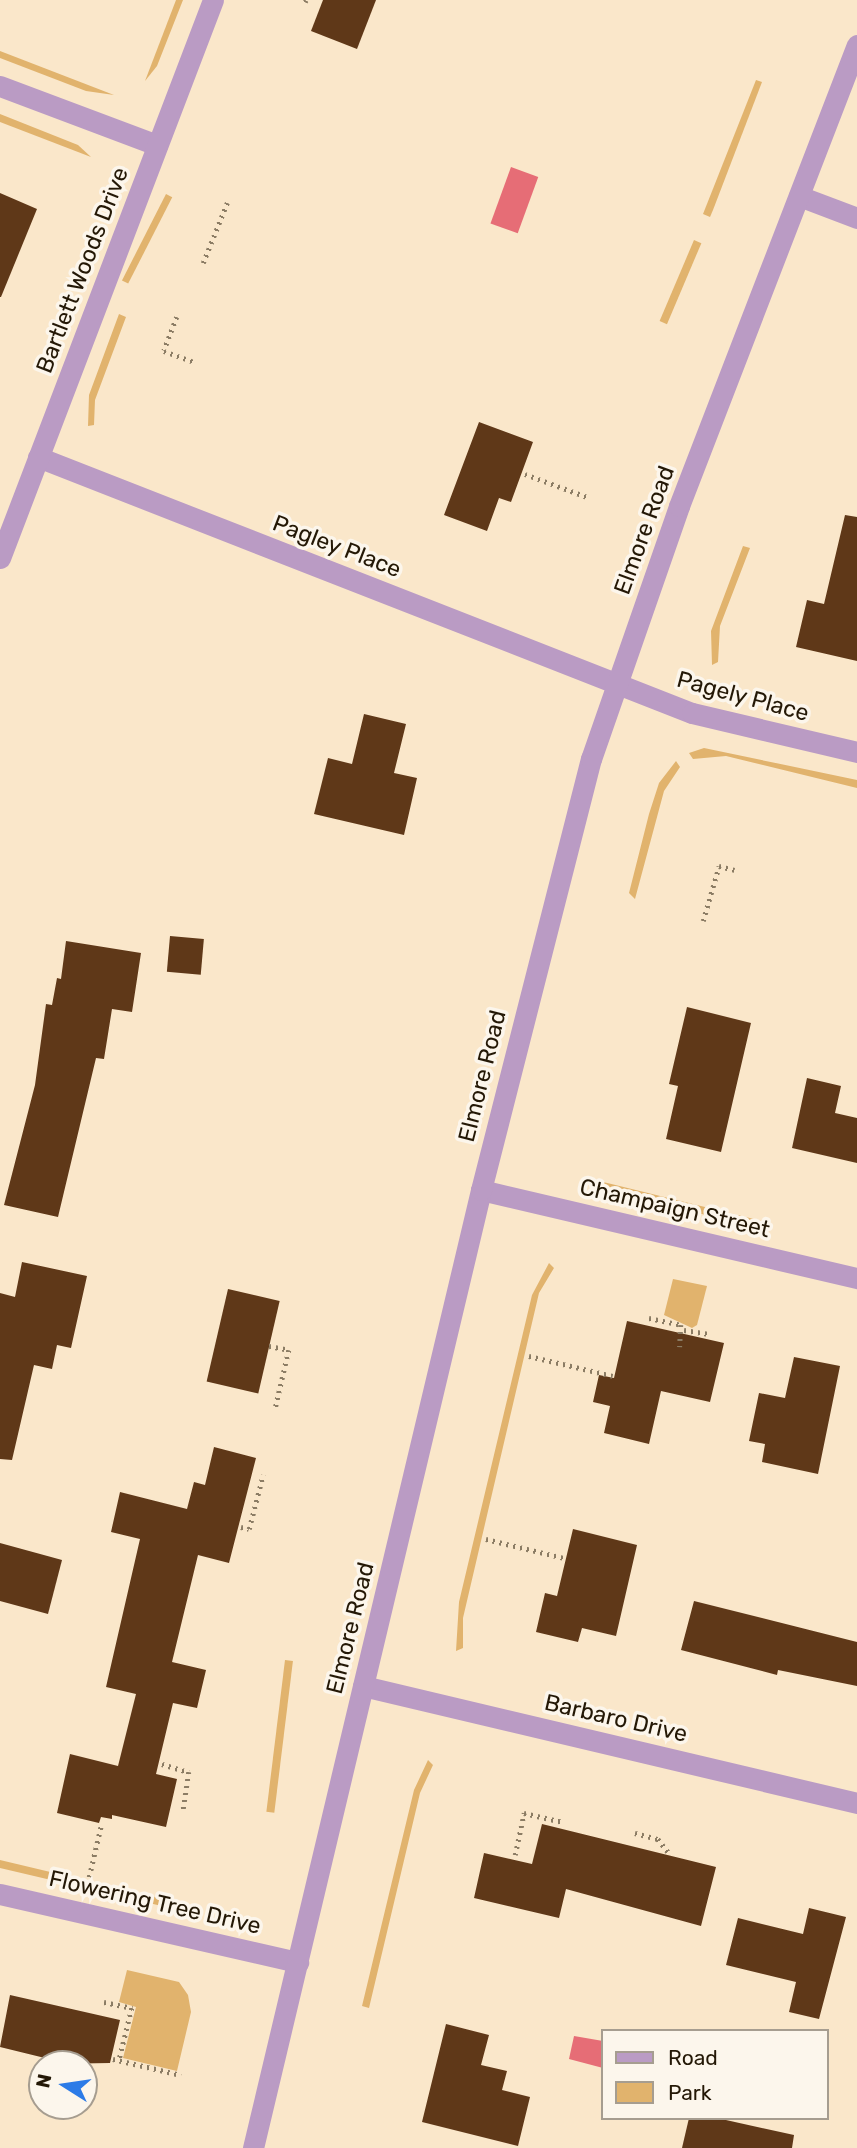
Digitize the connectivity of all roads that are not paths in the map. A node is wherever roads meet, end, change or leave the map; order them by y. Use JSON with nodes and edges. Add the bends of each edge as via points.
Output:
{"nodes":[{"id":1,"x":213,"y":0,"type":"edge"},
{"id":2,"x":857,"y":45,"type":"edge"},
{"id":3,"x":0,"y":86,"type":"edge"},
{"id":4,"x":157,"y":145,"type":"junction"},
{"id":5,"x":799,"y":196,"type":"junction"},
{"id":6,"x":857,"y":218,"type":"edge"},
{"id":7,"x":38,"y":457,"type":"junction"},
{"id":8,"x":0,"y":558,"type":"edge"},
{"id":9,"x":617,"y":685,"type":"junction"},
{"id":10,"x":857,"y":752,"type":"edge"},
{"id":11,"x":481,"y":1190,"type":"junction"},
{"id":12,"x":857,"y":1278,"type":"edge"},
{"id":13,"x":363,"y":1686,"type":"junction"},
{"id":14,"x":857,"y":1802,"type":"edge"},
{"id":15,"x":0,"y":1894,"type":"edge"},
{"id":16,"x":298,"y":1962,"type":"junction"},
{"id":17,"x":253,"y":2148,"type":"edge"}],
"edges":[{"from":1,"to":4,"type":"street","name":"Bartlett Woods Drive"},
{"from":2,"to":5,"type":"street","name":"Elmore Road"},
{"from":3,"to":4,"type":"street"},
{"from":4,"to":7,"type":"street","name":"Bartlett Woods Drive"},
{"from":5,"to":6,"type":"street"},
{"from":5,"to":9,"type":"street","name":"Elmore Road","via":[[679,506]]},
{"from":7,"to":8,"type":"street","name":"Bartlett Woods Drive"},
{"from":7,"to":9,"type":"street","name":"Pagley Place"},
{"from":9,"to":10,"type":"street","name":"Pagely Place","via":[[692,713]]},
{"from":9,"to":11,"type":"street","name":"Elmore Road","via":[[554,895]]},
{"from":11,"to":12,"type":"street","name":"Champaign Street"},
{"from":11,"to":13,"type":"street","name":"Elmore Road"},
{"from":13,"to":14,"type":"street","name":"Barbaro Drive"},
{"from":13,"to":16,"type":"street","name":"Elmore Road"},
{"from":15,"to":16,"type":"street","name":"Flowering Tree Drive"},
{"from":16,"to":17,"type":"street","name":"Elmore Road"}]}
